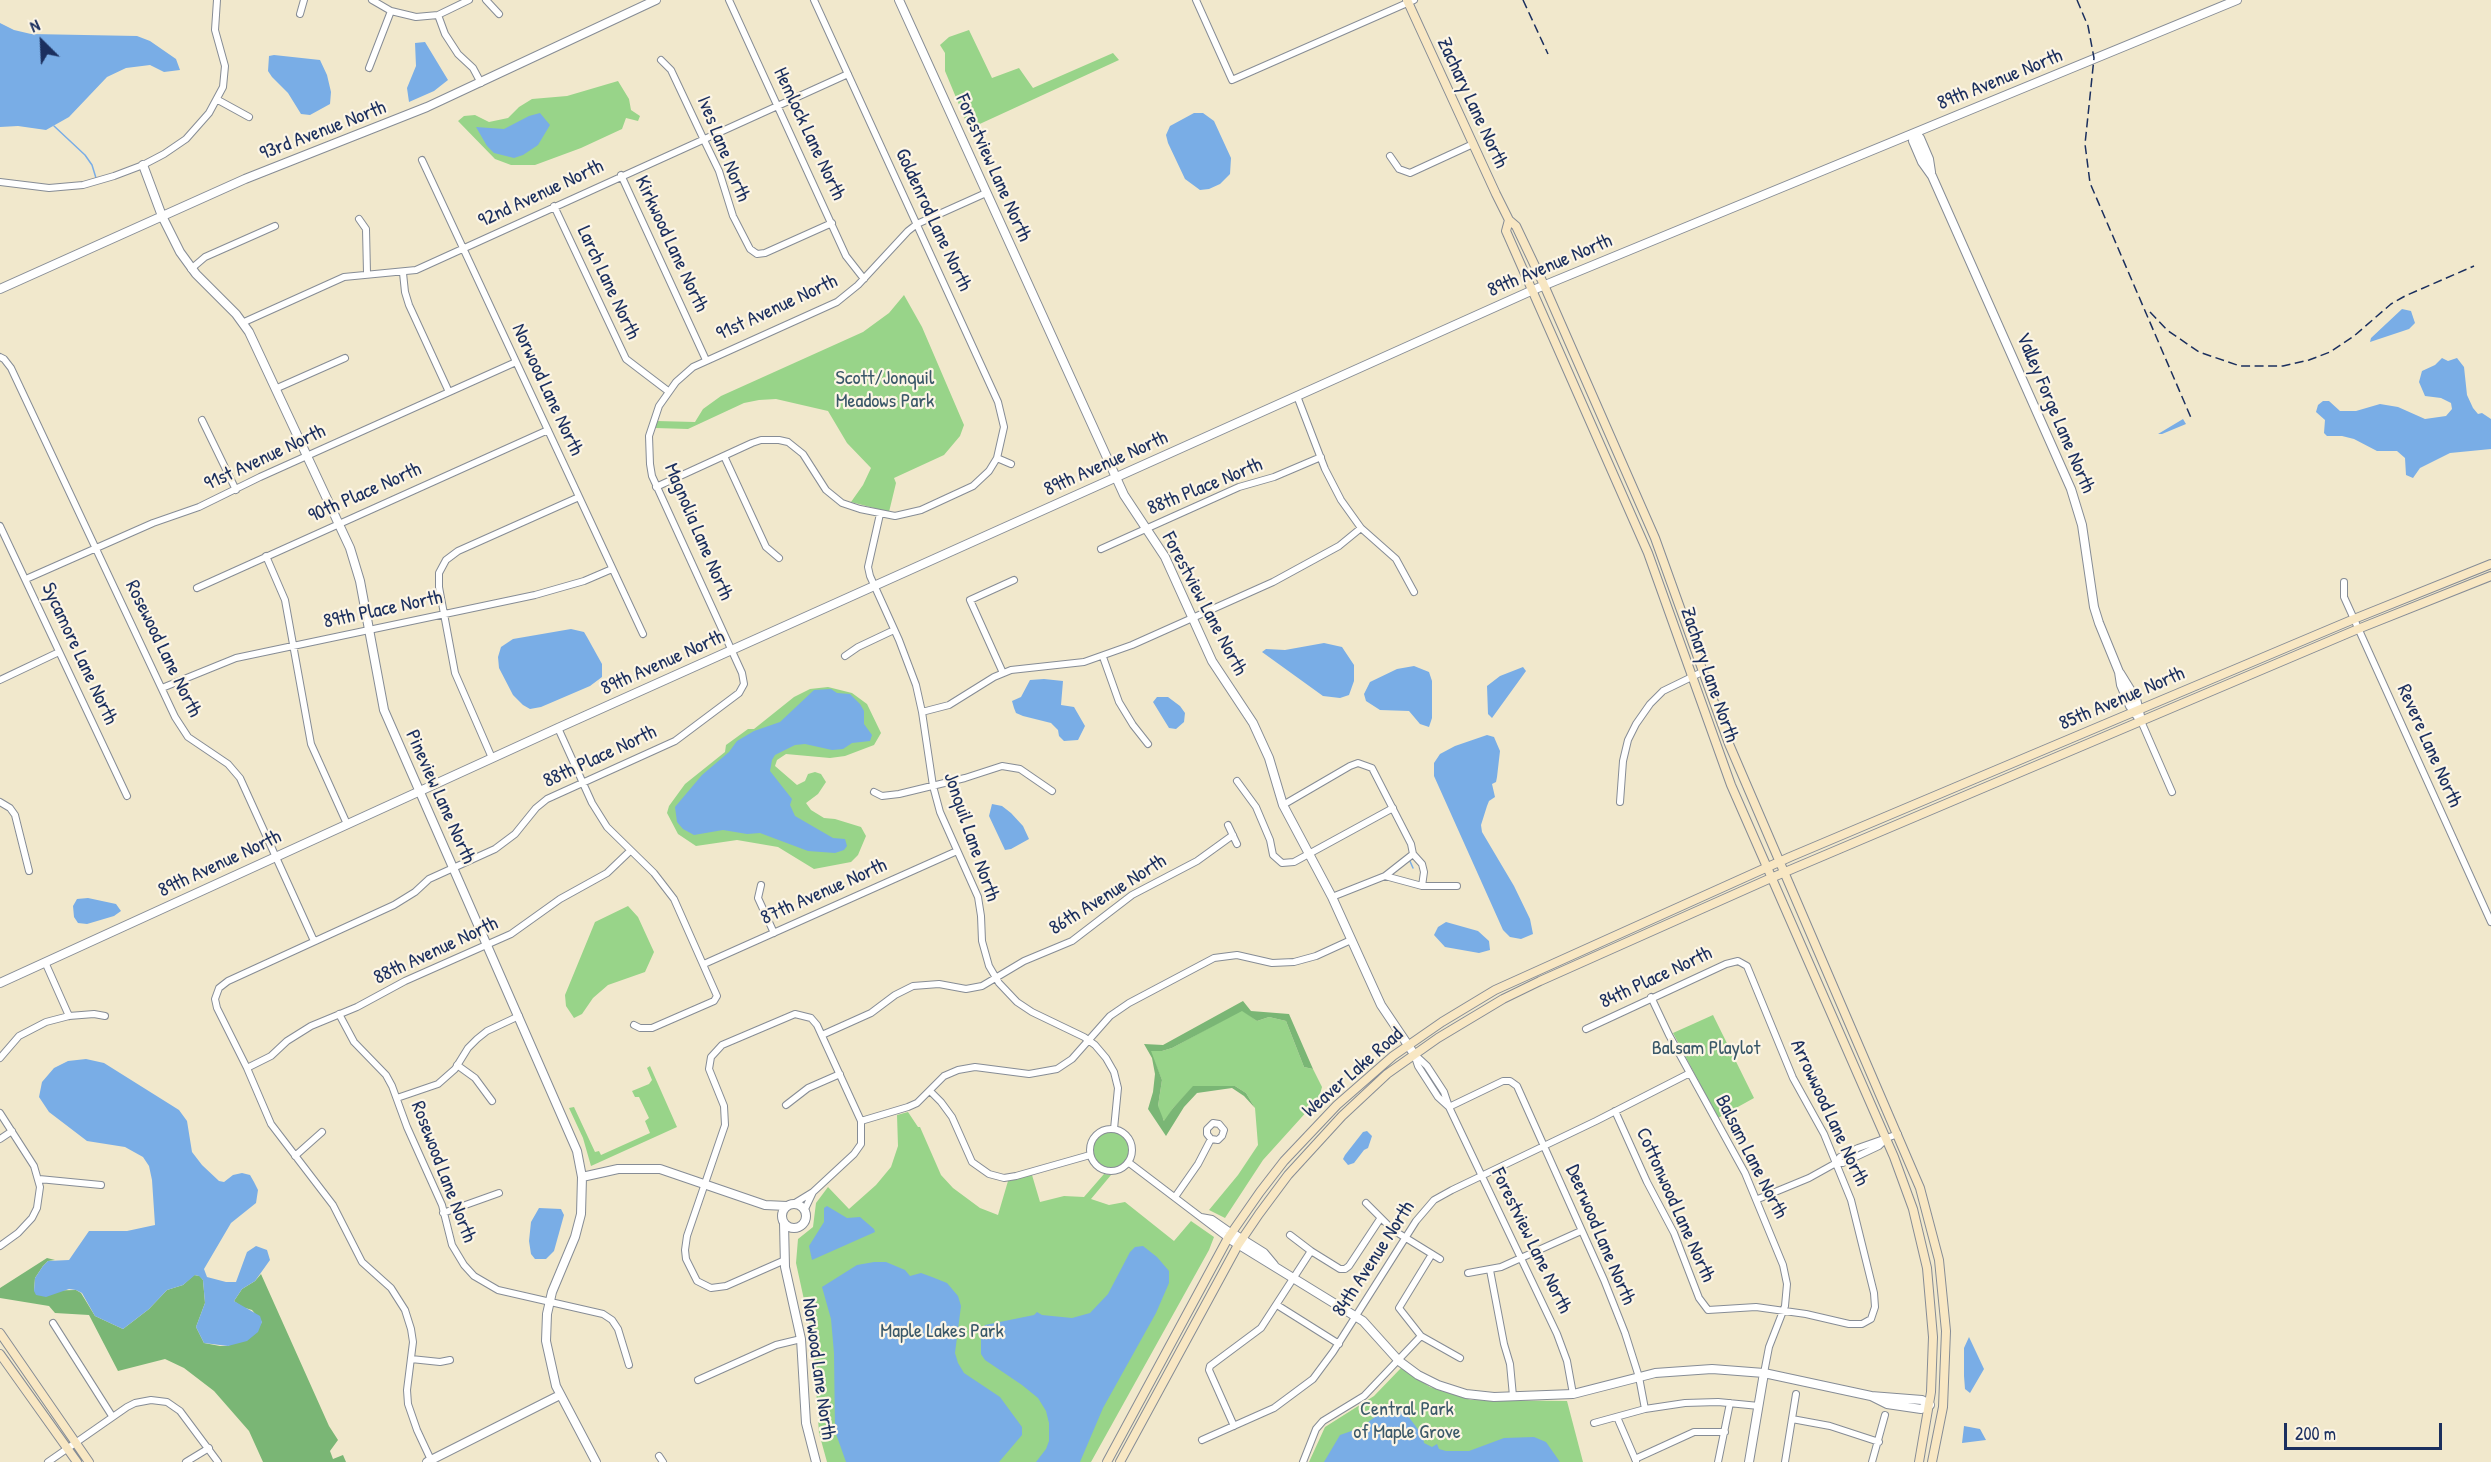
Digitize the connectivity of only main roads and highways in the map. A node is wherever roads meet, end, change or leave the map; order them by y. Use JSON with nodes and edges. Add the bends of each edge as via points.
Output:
{"nodes":[{"id":1,"x":1410,"y":1,"type":"edge"},
{"id":2,"x":1509,"y":220,"type":"junction"},
{"id":3,"x":2491,"y":564,"type":"edge"},
{"id":4,"x":2491,"y":576,"type":"edge"},
{"id":5,"x":1706,"y":718,"type":"junction"},
{"id":6,"x":1734,"y":756,"type":"junction"},
{"id":7,"x":1779,"y":862,"type":"junction"},
{"id":8,"x":1767,"y":867,"type":"junction"},
{"id":9,"x":1784,"y":874,"type":"junction"},
{"id":10,"x":1772,"y":878,"type":"junction"},
{"id":11,"x":0,"y":1333,"type":"edge"},
{"id":12,"x":0,"y":1354,"type":"edge"},
{"id":13,"x":77,"y":1462,"type":"edge"},
{"id":14,"x":89,"y":1462,"type":"edge"},
{"id":15,"x":1107,"y":1462,"type":"edge"},
{"id":16,"x":1120,"y":1462,"type":"edge"},
{"id":17,"x":1919,"y":1462,"type":"edge"},
{"id":18,"x":1932,"y":1462,"type":"edge"}],
"edges":[{"from":1,"to":2,"type":"main road","name":"Zachary Lane North"},
{"from":2,"to":5,"type":"main road","name":"Zachary Lane North","via":[[1506,231],[1648,553]]},
{"from":2,"to":6,"type":"main road","name":"Zachary Lane North","via":[[1516,226],[1544,285],[1655,538]]},
{"from":3,"to":7,"type":"main road","name":"85th Avenue North"},
{"from":4,"to":9,"type":"main road","name":"85th Avenue North"},
{"from":5,"to":6,"type":"main road","via":[[1722,749]]},
{"from":5,"to":8,"type":"main road","name":"Zachary Lane North"},
{"from":6,"to":7,"type":"main road","name":"Zachary Lane North"},
{"from":7,"to":8,"type":"main road","name":"85th Avenue North"},
{"from":7,"to":9,"type":"main road","name":"Zachary Lane North"},
{"from":8,"to":10,"type":"main road","name":"Zachary Lane North"},
{"from":8,"to":15,"type":"main road","name":"Weaver Lake Road","via":[[1495,990],[1408,1045],[1352,1091],[1284,1161],[1230,1236]]},
{"from":9,"to":10,"type":"main road","name":"Weaver Lake Road"},
{"from":9,"to":18,"type":"main road","name":"Zachary Lane North","via":[[1926,1207],[1944,1289],[1947,1341],[1943,1407]]},
{"from":10,"to":16,"type":"main road","name":"Weaver Lake Road","via":[[1503,999],[1387,1074],[1313,1146],[1240,1242]]},
{"from":10,"to":17,"type":"main road","name":"Zachary Lane North","via":[[1887,1139],[1913,1209],[1927,1268],[1933,1338],[1930,1405]]},
{"from":11,"to":14,"type":"main road"},
{"from":12,"to":13,"type":"main road"}]}
